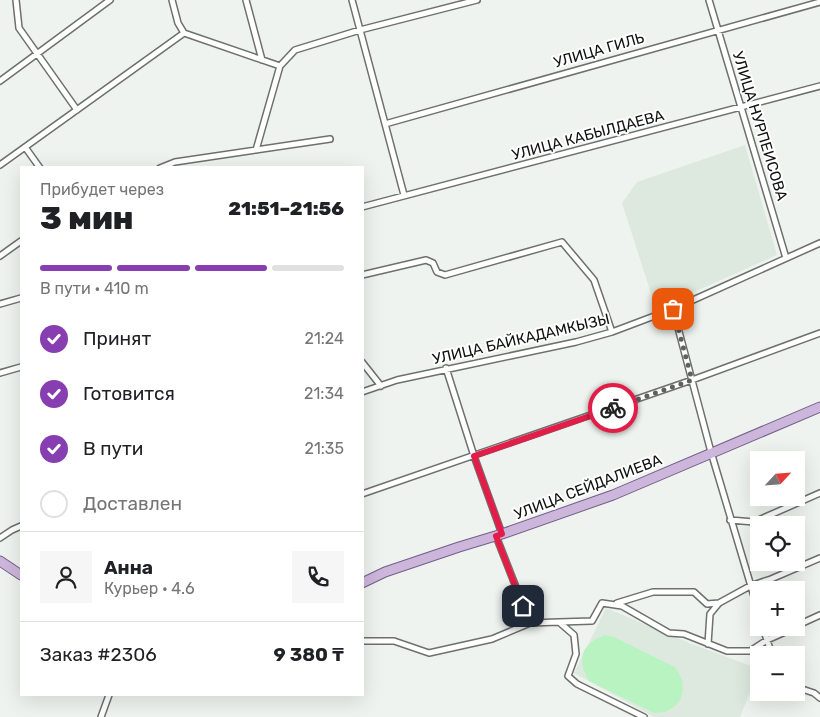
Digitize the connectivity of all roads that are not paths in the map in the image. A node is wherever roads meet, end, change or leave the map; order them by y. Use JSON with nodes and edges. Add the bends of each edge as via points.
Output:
{"nodes":[{"id":1,"x":16,"y":0,"type":"edge"},
{"id":2,"x":110,"y":0,"type":"edge"},
{"id":3,"x":172,"y":0,"type":"edge"},
{"id":4,"x":246,"y":0,"type":"edge"},
{"id":5,"x":352,"y":0,"type":"edge"},
{"id":6,"x":477,"y":0,"type":"edge"},
{"id":7,"x":709,"y":0,"type":"edge"},
{"id":8,"x":820,"y":2,"type":"edge"},
{"id":9,"x":360,"y":30,"type":"junction"},
{"id":10,"x":718,"y":30,"type":"junction"},
{"id":11,"x":184,"y":33,"type":"junction"},
{"id":12,"x":37,"y":53,"type":"junction"},
{"id":13,"x":262,"y":60,"type":"junction"},
{"id":14,"x":280,"y":66,"type":"junction"},
{"id":15,"x":0,"y":81,"type":"edge"},
{"id":16,"x":820,"y":86,"type":"edge"},
{"id":17,"x":741,"y":108,"type":"junction"},
{"id":18,"x":77,"y":110,"type":"junction"},
{"id":19,"x":385,"y":124,"type":"junction"},
{"id":20,"x":330,"y":139,"type":"dead end"},
{"id":21,"x":25,"y":148,"type":"junction"},
{"id":22,"x":256,"y":150,"type":"junction"},
{"id":23,"x":0,"y":165,"type":"edge"},
{"id":24,"x":176,"y":165,"type":"edge"},
{"id":25,"x":38,"y":166,"type":"edge"},
{"id":26,"x":404,"y":196,"type":"junction"},
{"id":27,"x":364,"y":206,"type":"edge"},
{"id":28,"x":20,"y":242,"type":"edge"},
{"id":29,"x":820,"y":243,"type":"edge"},
{"id":30,"x":0,"y":256,"type":"edge"},
{"id":31,"x":786,"y":258,"type":"junction"},
{"id":32,"x":364,"y":275,"type":"edge"},
{"id":33,"x":20,"y":298,"type":"edge"},
{"id":34,"x":0,"y":304,"type":"edge"},
{"id":35,"x":673,"y":309,"type":"junction"},
{"id":36,"x":612,"y":332,"type":"junction"},
{"id":37,"x":820,"y":333,"type":"edge"},
{"id":38,"x":364,"y":365,"type":"edge"},
{"id":39,"x":20,"y":367,"type":"edge"},
{"id":40,"x":446,"y":368,"type":"junction"},
{"id":41,"x":0,"y":373,"type":"edge"},
{"id":42,"x":692,"y":380,"type":"junction"},
{"id":43,"x":381,"y":386,"type":"junction"},
{"id":44,"x":364,"y":391,"type":"edge"},
{"id":45,"x":820,"y":407,"type":"edge"},
{"id":46,"x":711,"y":452,"type":"junction"},
{"id":47,"x":474,"y":456,"type":"junction"},
{"id":48,"x":364,"y":493,"type":"edge"},
{"id":49,"x":820,"y":493,"type":"edge"},
{"id":50,"x":730,"y":520,"type":"junction"},
{"id":51,"x":20,"y":526,"type":"edge"},
{"id":52,"x":499,"y":535,"type":"junction"},
{"id":53,"x":0,"y":538,"type":"edge"},
{"id":54,"x":820,"y":558,"type":"edge"},
{"id":55,"x":0,"y":561,"type":"edge"},
{"id":56,"x":20,"y":574,"type":"edge"},
{"id":57,"x":768,"y":581,"type":"edge"},
{"id":58,"x":364,"y":582,"type":"edge"},
{"id":59,"x":750,"y":586,"type":"joint"},
{"id":60,"x":720,"y":603,"type":"junction"},
{"id":61,"x":613,"y":605,"type":"junction"},
{"id":62,"x":820,"y":615,"type":"edge"},
{"id":63,"x":559,"y":622,"type":"junction"},
{"id":64,"x":805,"y":622,"type":"edge"},
{"id":65,"x":530,"y":624,"type":"junction"},
{"id":66,"x":766,"y":636,"type":"edge"},
{"id":67,"x":776,"y":636,"type":"edge"},
{"id":68,"x":767,"y":640,"type":"junction"},
{"id":69,"x":364,"y":641,"type":"edge"},
{"id":70,"x":708,"y":644,"type":"junction"},
{"id":71,"x":769,"y":646,"type":"edge"},
{"id":72,"x":805,"y":690,"type":"edge"},
{"id":73,"x":109,"y":696,"type":"edge"},
{"id":74,"x":820,"y":698,"type":"edge"},
{"id":75,"x":102,"y":717,"type":"edge"},
{"id":76,"x":644,"y":717,"type":"edge"}],
"edges":[{"from":1,"to":12,"type":"street","via":[[19,28]]},
{"from":2,"to":12,"type":"street"},
{"from":3,"to":11,"type":"street"},
{"from":4,"to":13,"type":"street"},
{"from":5,"to":9,"type":"street"},
{"from":6,"to":9,"type":"street"},
{"from":7,"to":10,"type":"street","name":"УЛИЦА НУРПЕИСОВА"},
{"from":8,"to":10,"type":"street","name":"УЛИЦА ГИЛЬ"},
{"from":9,"to":14,"type":"street","via":[[295,50]]},
{"from":9,"to":19,"type":"street"},
{"from":10,"to":17,"type":"street","name":"УЛИЦА НУРПЕИСОВА"},
{"from":10,"to":19,"type":"street","name":"УЛИЦА ГИЛЬ"},
{"from":11,"to":13,"type":"street"},
{"from":11,"to":18,"type":"street"},
{"from":12,"to":15,"type":"street"},
{"from":12,"to":18,"type":"street"},
{"from":13,"to":14,"type":"street"},
{"from":14,"to":22,"type":"street"},
{"from":16,"to":17,"type":"street","name":"УЛИЦА КАБЫЛДАЕВА"},
{"from":17,"to":26,"type":"street","name":"УЛИЦА КАБЫЛДАЕВА"},
{"from":17,"to":31,"type":"street","name":"УЛИЦА НУРПЕИСОВА"},
{"from":18,"to":21,"type":"street"},
{"from":19,"to":26,"type":"street"},
{"from":20,"to":22,"type":"street"},
{"from":21,"to":23,"type":"street"},
{"from":21,"to":25,"type":"street"},
{"from":22,"to":24,"type":"street"},
{"from":26,"to":27,"type":"street","name":"УЛИЦА КАБЫЛДАЕВА"},
{"from":28,"to":30,"type":"street"},
{"from":29,"to":31,"type":"street","name":"УЛИЦА БАЙКАДАМКЫЗЫ"},
{"from":31,"to":35,"type":"street","name":"УЛИЦА БАЙКАДАМКЫЗЫ"},
{"from":32,"to":36,"type":"street","via":[[426,260],[433,263],[437,272],[445,275],[562,242],[594,280]]},
{"from":33,"to":34,"type":"street"},
{"from":35,"to":36,"type":"street","name":"УЛИЦА БАЙКАДАМКЫЗЫ"},
{"from":35,"to":42,"type":"street"},
{"from":36,"to":40,"type":"street","name":"УЛИЦА БАЙКАДАМКЫЗЫ"},
{"from":37,"to":42,"type":"street"},
{"from":38,"to":43,"type":"street"},
{"from":39,"to":41,"type":"street"},
{"from":40,"to":43,"type":"street","name":"УЛИЦА БАЙКАДАМКЫЗЫ"},
{"from":40,"to":47,"type":"street"},
{"from":42,"to":46,"type":"street"},
{"from":42,"to":47,"type":"street"},
{"from":43,"to":44,"type":"street","name":"УЛИЦА БАЙКАДАМКЫЗЫ"},
{"from":45,"to":46,"type":"main road","name":"УЛИЦА СЕЙДАЛИЕВА"},
{"from":46,"to":50,"type":"street"},
{"from":46,"to":52,"type":"main road","name":"УЛИЦА СЕЙДАЛИЕВА","via":[[613,495]]},
{"from":47,"to":48,"type":"street"},
{"from":47,"to":52,"type":"street"},
{"from":49,"to":50,"type":"street","via":[[754,522]]},
{"from":50,"to":59,"type":"street"},
{"from":51,"to":53,"type":"street"},
{"from":52,"to":58,"type":"main road","name":"УЛИЦА СЕЙДАЛИЕВА","via":[[385,572]]},
{"from":52,"to":65,"type":"street"},
{"from":54,"to":57,"type":"street"},
{"from":55,"to":56,"type":"main road"},
{"from":59,"to":60,"type":"street"},
{"from":60,"to":61,"type":"street","via":[[707,604],[694,592],[653,592]]},
{"from":60,"to":70,"type":"street","via":[[710,614]]},
{"from":61,"to":63,"type":"street","via":[[602,604],[592,621]]},
{"from":61,"to":70,"type":"street","via":[[622,606],[669,633],[684,634]]},
{"from":62,"to":64,"type":"street"},
{"from":63,"to":65,"type":"street"},
{"from":63,"to":76,"type":"street","via":[[574,636],[576,654],[568,676],[577,684]]},
{"from":65,"to":69,"type":"street","via":[[492,639],[429,653],[394,640]]},
{"from":66,"to":68,"type":"street"},
{"from":67,"to":68,"type":"street"},
{"from":68,"to":70,"type":"street","via":[[750,651],[727,651]]},
{"from":68,"to":71,"type":"street"},
{"from":72,"to":74,"type":"street"},
{"from":73,"to":75,"type":"street"}]}
